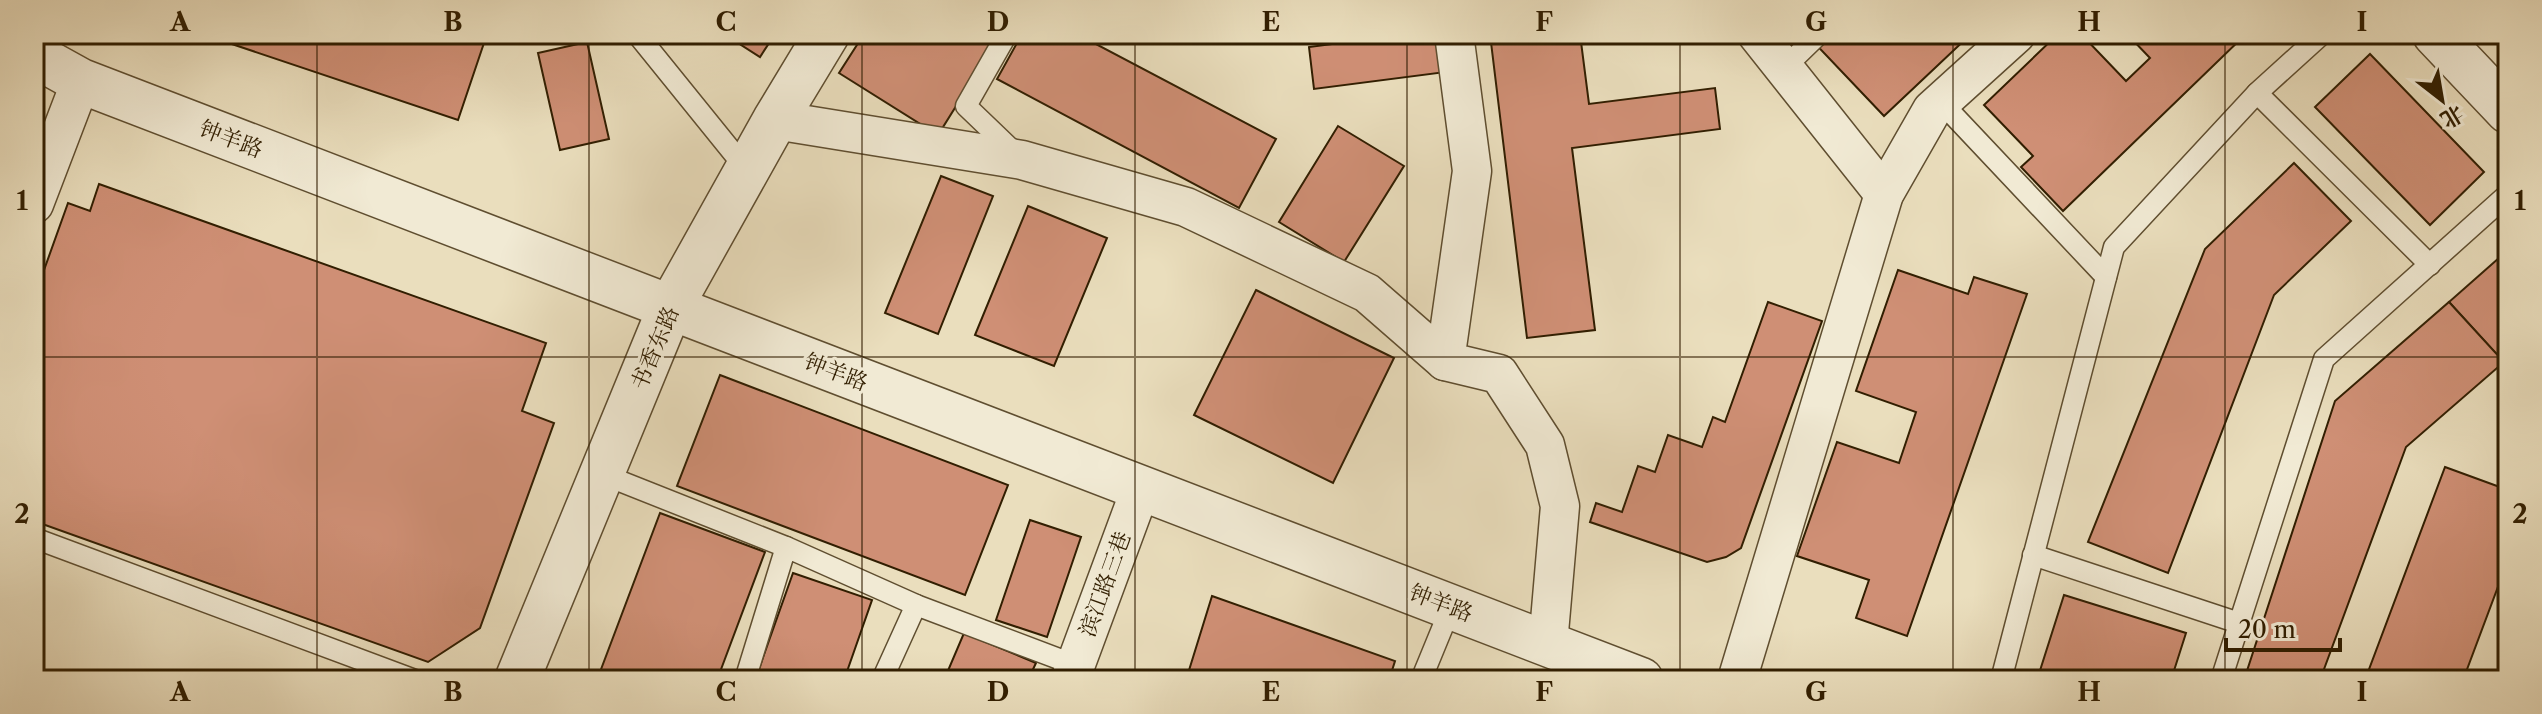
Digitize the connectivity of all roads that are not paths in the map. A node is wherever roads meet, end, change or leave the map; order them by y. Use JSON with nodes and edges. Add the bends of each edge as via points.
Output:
{"nodes":[{"id":1,"x":637,"y":34,"type":"edge"},
{"id":2,"x":827,"y":34,"type":"edge"},
{"id":3,"x":1007,"y":34,"type":"edge"},
{"id":4,"x":1454,"y":34,"type":"edge"},
{"id":5,"x":1757,"y":34,"type":"edge"},
{"id":6,"x":1819,"y":34,"type":"edge"},
{"id":7,"x":2016,"y":34,"type":"edge"},
{"id":8,"x":2322,"y":34,"type":"edge"},
{"id":9,"x":2435,"y":34,"type":"edge"},
{"id":10,"x":34,"y":55,"type":"edge"},
{"id":11,"x":1784,"y":68,"type":"junction"},
{"id":12,"x":81,"y":81,"type":"junction"},
{"id":13,"x":2257,"y":93,"type":"junction"},
{"id":14,"x":1941,"y":102,"type":"junction"},
{"id":15,"x":2508,"y":111,"type":"edge"},
{"id":16,"x":775,"y":120,"type":"junction"},
{"id":17,"x":1022,"y":160,"type":"junction"},
{"id":18,"x":747,"y":170,"type":"junction"},
{"id":19,"x":1884,"y":194,"type":"junction"},
{"id":20,"x":2508,"y":194,"type":"edge"},
{"id":21,"x":34,"y":204,"type":"edge"},
{"id":22,"x":2430,"y":265,"type":"junction"},
{"id":23,"x":2106,"y":277,"type":"junction"},
{"id":24,"x":670,"y":308,"type":"junction"},
{"id":25,"x":1445,"y":361,"type":"junction"},
{"id":26,"x":602,"y":474,"type":"junction"},
{"id":27,"x":1141,"y":488,"type":"junction"},
{"id":28,"x":34,"y":538,"type":"edge"},
{"id":29,"x":786,"y":547,"type":"junction"},
{"id":30,"x":2033,"y":555,"type":"junction"},
{"id":31,"x":916,"y":605,"type":"junction"},
{"id":32,"x":1451,"y":607,"type":"junction"},
{"id":33,"x":2239,"y":623,"type":"junction"},
{"id":34,"x":1548,"y":644,"type":"junction"},
{"id":35,"x":1072,"y":672,"type":"edge"},
{"id":36,"x":415,"y":680,"type":"edge"},
{"id":37,"x":517,"y":680,"type":"edge"},
{"id":38,"x":745,"y":680,"type":"edge"},
{"id":39,"x":882,"y":680,"type":"edge"},
{"id":40,"x":1421,"y":680,"type":"edge"},
{"id":41,"x":1641,"y":680,"type":"edge"},
{"id":42,"x":1737,"y":680,"type":"edge"},
{"id":43,"x":2001,"y":680,"type":"edge"},
{"id":44,"x":2221,"y":680,"type":"edge"}],
"edges":[{"from":1,"to":18,"type":"lane"},
{"from":2,"to":16,"type":"street","name":"书香东路"},
{"from":3,"to":17,"type":"lane","via":[[966,106]]},
{"from":4,"to":25,"type":"street","via":[[1472,171]]},
{"from":5,"to":11,"type":"street"},
{"from":6,"to":11,"type":"lane"},
{"from":7,"to":14,"type":"street"},
{"from":8,"to":13,"type":"lane"},
{"from":9,"to":15,"type":"street"},
{"from":10,"to":12,"type":"street","name":"钟羊路"},
{"from":11,"to":19,"type":"street"},
{"from":12,"to":21,"type":"street"},
{"from":12,"to":24,"type":"street","name":"钟羊路"},
{"from":13,"to":22,"type":"lane"},
{"from":13,"to":23,"type":"lane","via":[[2114,247]]},
{"from":14,"to":19,"type":"street"},
{"from":14,"to":23,"type":"lane"},
{"from":16,"to":17,"type":"street"},
{"from":16,"to":18,"type":"street","name":"书香东路"},
{"from":17,"to":25,"type":"street","via":[[1186,207],[1367,293]]},
{"from":18,"to":24,"type":"street","name":"书香东路"},
{"from":19,"to":42,"type":"street"},
{"from":20,"to":22,"type":"lane"},
{"from":22,"to":33,"type":"lane","via":[[2324,359]]},
{"from":23,"to":30,"type":"lane"},
{"from":24,"to":26,"type":"street","name":"书香东路"},
{"from":24,"to":27,"type":"street","name":"钟羊路"},
{"from":25,"to":34,"type":"street","via":[[1499,374],[1545,445],[1560,506]]},
{"from":26,"to":29,"type":"lane"},
{"from":26,"to":37,"type":"street","name":"书香东路"},
{"from":27,"to":32,"type":"street","name":"钟羊路"},
{"from":27,"to":35,"type":"street","name":"滨江路三巷"},
{"from":28,"to":36,"type":"lane"},
{"from":29,"to":31,"type":"lane"},
{"from":29,"to":38,"type":"lane"},
{"from":30,"to":33,"type":"lane"},
{"from":30,"to":43,"type":"lane"},
{"from":31,"to":35,"type":"lane"},
{"from":31,"to":39,"type":"lane"},
{"from":32,"to":34,"type":"street","name":"钟羊路"},
{"from":32,"to":40,"type":"lane"},
{"from":33,"to":44,"type":"lane"},
{"from":34,"to":41,"type":"street","name":"钟羊路"}]}
